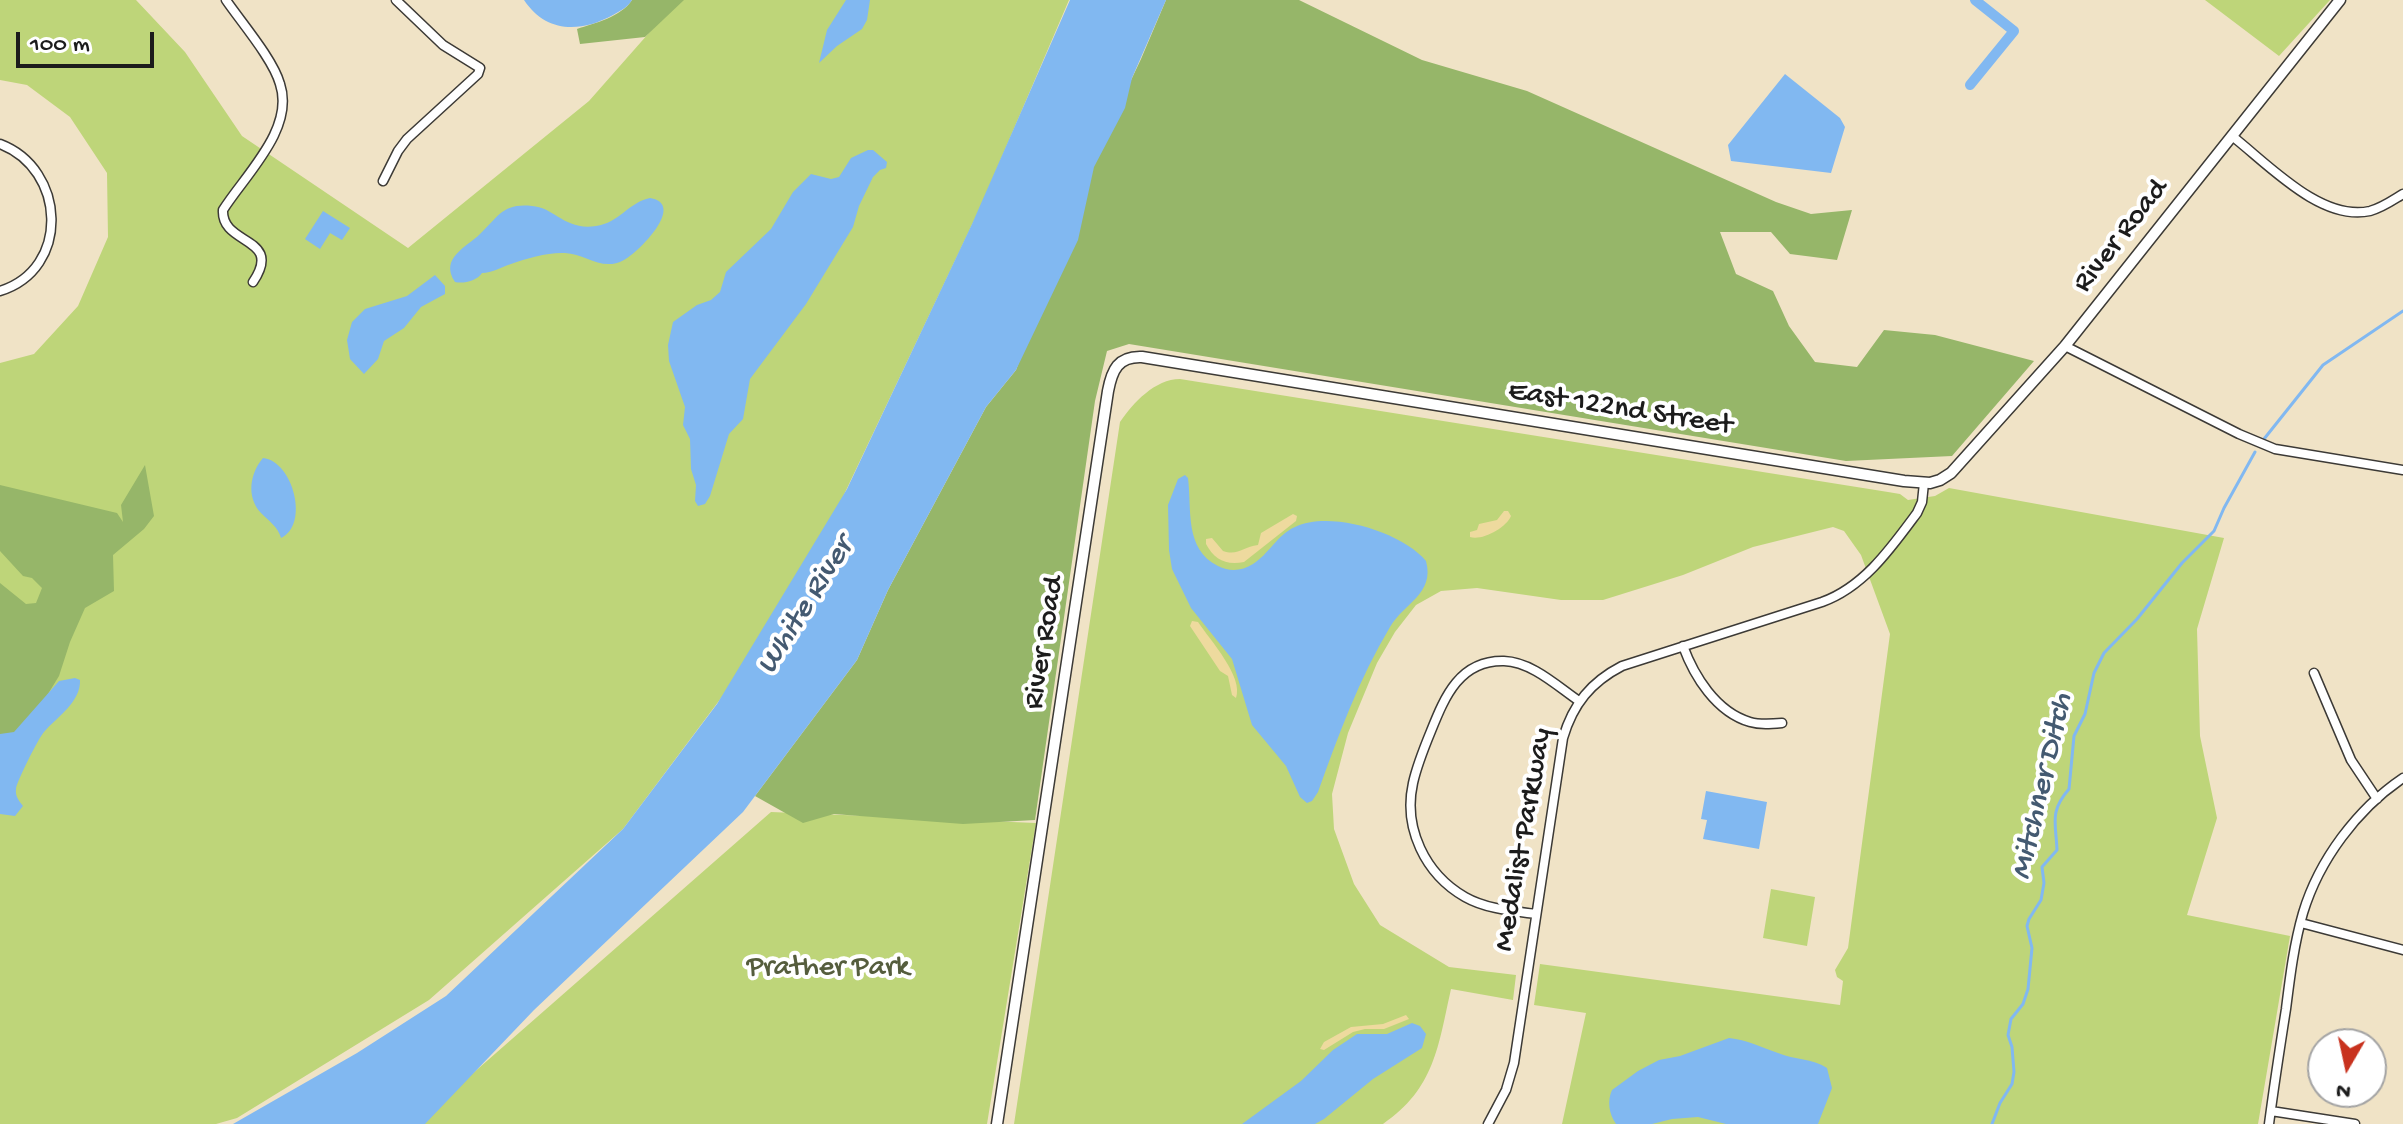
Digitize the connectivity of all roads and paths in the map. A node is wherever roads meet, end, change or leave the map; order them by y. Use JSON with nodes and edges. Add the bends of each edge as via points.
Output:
{"nodes":[{"id":1,"x":226,"y":0,"type":"edge"},
{"id":2,"x":396,"y":0,"type":"edge"},
{"id":3,"x":2340,"y":0,"type":"edge"},
{"id":4,"x":2232,"y":136,"type":"junction"},
{"id":5,"x":0,"y":144,"type":"edge"},
{"id":6,"x":383,"y":181,"type":"dead end"},
{"id":7,"x":2403,"y":194,"type":"edge"},
{"id":8,"x":253,"y":282,"type":"dead end"},
{"id":9,"x":0,"y":291,"type":"edge"},
{"id":10,"x":2065,"y":346,"type":"junction"},
{"id":11,"x":1309,"y":385,"type":"joint"},
{"id":12,"x":2403,"y":470,"type":"edge"},
{"id":13,"x":1924,"y":483,"type":"junction"},
{"id":14,"x":1683,"y":646,"type":"junction"},
{"id":15,"x":2314,"y":673,"type":"dead end"},
{"id":16,"x":1579,"y":701,"type":"junction"},
{"id":17,"x":1782,"y":723,"type":"dead end"},
{"id":18,"x":2403,"y":778,"type":"edge"},
{"id":19,"x":2377,"y":799,"type":"junction"},
{"id":20,"x":1536,"y":914,"type":"junction"},
{"id":21,"x":2301,"y":923,"type":"junction"},
{"id":22,"x":2403,"y":950,"type":"edge"},
{"id":23,"x":2271,"y":1111,"type":"junction"},
{"id":24,"x":997,"y":1124,"type":"edge"},
{"id":25,"x":1488,"y":1124,"type":"edge"},
{"id":26,"x":2269,"y":1124,"type":"edge"},
{"id":27,"x":2355,"y":1124,"type":"edge"}],
"edges":[{"from":1,"to":8,"type":"street","via":[[275,72],[283,94],[273,137],[223,210],[228,227],[261,254],[262,270]]},
{"from":2,"to":6,"type":"street","via":[[443,45],[480,68],[407,139]]},
{"from":3,"to":4,"type":"street","name":"River Road"},
{"from":4,"to":7,"type":"street","via":[[2311,198],[2335,210],[2370,211]]},
{"from":4,"to":10,"type":"street","name":"River Road"},
{"from":5,"to":9,"type":"street","via":[[36,171],[49,198],[52,222],[46,253],[14,286]]},
{"from":10,"to":12,"type":"street","via":[[2265,445]]},
{"from":10,"to":13,"type":"street","name":"River Road","via":[[1951,473]]},
{"from":11,"to":13,"type":"street","name":"East 122nd Street"},
{"from":11,"to":24,"type":"street","name":"River Road","via":[[1137,356],[1114,369]]},
{"from":13,"to":14,"type":"street","name":"Medalist Parkway","via":[[1917,513],[1854,586],[1822,602]]},
{"from":14,"to":16,"type":"street","name":"Medalist Parkway","via":[[1622,666]]},
{"from":14,"to":17,"type":"street","via":[[1698,679],[1729,711],[1750,723]]},
{"from":15,"to":19,"type":"street","via":[[2351,760]]},
{"from":16,"to":20,"type":"street","name":"Medalist Parkway","via":[[1563,738]]},
{"from":16,"to":20,"type":"street","via":[[1521,664],[1495,662],[1467,671],[1443,702],[1412,785],[1415,835],[1439,877],[1471,900]]},
{"from":18,"to":19,"type":"street"},
{"from":19,"to":21,"type":"street","via":[[2332,852]]},
{"from":20,"to":25,"type":"street","name":"Medalist Parkway","via":[[1514,1063]]},
{"from":21,"to":22,"type":"street"},
{"from":21,"to":23,"type":"street"},
{"from":23,"to":26,"type":"street"},
{"from":23,"to":27,"type":"street"}]}
